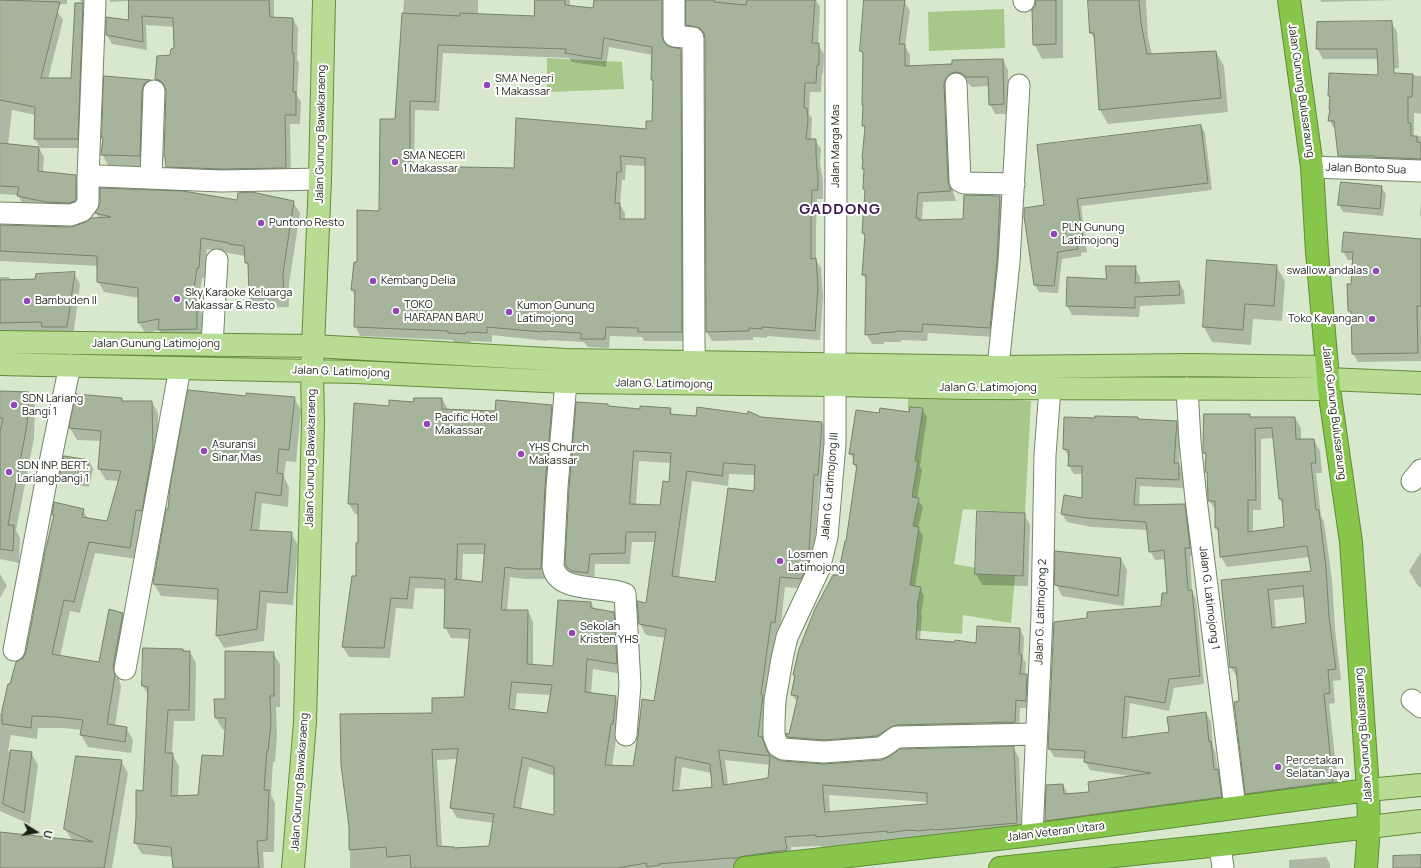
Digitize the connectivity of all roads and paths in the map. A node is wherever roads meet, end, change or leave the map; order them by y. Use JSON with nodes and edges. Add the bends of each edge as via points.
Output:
{"nodes":[{"id":1,"x":95,"y":0,"type":"edge"},
{"id":2,"x":324,"y":0,"type":"edge"},
{"id":3,"x":674,"y":0,"type":"edge"},
{"id":4,"x":836,"y":0,"type":"edge"},
{"id":5,"x":1289,"y":0,"type":"edge"},
{"id":6,"x":956,"y":84,"type":"dead end"},
{"id":7,"x":1019,"y":85,"type":"dead end"},
{"id":8,"x":154,"y":91,"type":"dead end"},
{"id":9,"x":1421,"y":157,"type":"edge"},
{"id":10,"x":1312,"y":167,"type":"junction"},
{"id":11,"x":1421,"y":171,"type":"edge"},
{"id":12,"x":98,"y":176,"type":"dead end"},
{"id":13,"x":151,"y":178,"type":"junction"},
{"id":14,"x":320,"y":179,"type":"junction"},
{"id":15,"x":1014,"y":184,"type":"junction"},
{"id":16,"x":0,"y":213,"type":"edge"},
{"id":17,"x":217,"y":260,"type":"dead end"},
{"id":18,"x":0,"y":342,"type":"edge"},
{"id":19,"x":212,"y":345,"type":"junction"},
{"id":20,"x":313,"y":346,"type":"junction"},
{"id":21,"x":694,"y":362,"type":"junction"},
{"id":22,"x":0,"y":364,"type":"edge"},
{"id":23,"x":70,"y":365,"type":"junction"},
{"id":24,"x":998,"y":367,"type":"junction"},
{"id":25,"x":180,"y":368,"type":"junction"},
{"id":26,"x":312,"y":371,"type":"junction"},
{"id":27,"x":835,"y":374,"type":"junction"},
{"id":28,"x":1328,"y":378,"type":"junction"},
{"id":29,"x":566,"y":382,"type":"junction"},
{"id":30,"x":1421,"y":383,"type":"edge"},
{"id":31,"x":695,"y":384,"type":"junction"},
{"id":32,"x":1050,"y":388,"type":"junction"},
{"id":33,"x":1187,"y":388,"type":"junction"},
{"id":34,"x":14,"y":650,"type":"dead end"},
{"id":35,"x":125,"y":669,"type":"dead end"},
{"id":36,"x":1036,"y":734,"type":"junction"},
{"id":37,"x":626,"y":735,"type":"dead end"},
{"id":38,"x":1421,"y":785,"type":"edge"},
{"id":39,"x":1368,"y":790,"type":"junction"},
{"id":40,"x":1235,"y":808,"type":"junction"},
{"id":41,"x":1421,"y":821,"type":"edge"},
{"id":42,"x":1369,"y":827,"type":"junction"},
{"id":43,"x":1032,"y":835,"type":"junction"},
{"id":44,"x":1220,"y":845,"type":"junction"},
{"id":45,"x":876,"y":860,"type":"edge"},
{"id":46,"x":1119,"y":862,"type":"edge"},
{"id":47,"x":1011,"y":867,"type":"edge"},
{"id":48,"x":293,"y":868,"type":"edge"},
{"id":49,"x":745,"y":868,"type":"edge"},
{"id":50,"x":1223,"y":868,"type":"edge"},
{"id":51,"x":1366,"y":868,"type":"edge"}],
"edges":[{"from":1,"to":16,"type":"street","via":[[88,203],[82,211],[71,215]]},
{"from":2,"to":14,"type":"main road","name":"Jalan Gunung Bawakaraeng"},
{"from":3,"to":21,"type":"street","via":[[674,36],[693,38]]},
{"from":4,"to":27,"type":"street","name":"Jalan Marga Mas"},
{"from":5,"to":10,"type":"highway","name":"Jalan Gunung Bulusaraung"},
{"from":6,"to":15,"type":"street","via":[[960,181]]},
{"from":7,"to":15,"type":"street"},
{"from":8,"to":13,"type":"street"},
{"from":9,"to":11,"type":"street"},
{"from":10,"to":11,"type":"street","name":"Jalan Bonto Sua"},
{"from":10,"to":28,"type":"highway","name":"Jalan Gunung Bulusaraung"},
{"from":12,"to":13,"type":"street"},
{"from":13,"to":14,"type":"street","via":[[221,181]]},
{"from":14,"to":20,"type":"main road","name":"Jalan Gunung Bawakaraeng"},
{"from":15,"to":24,"type":"street"},
{"from":17,"to":19,"type":"street"},
{"from":18,"to":19,"type":"main road","name":"Jalan Gunung Latimojong"},
{"from":19,"to":20,"type":"main road","name":"Jalan Gunung Latimojong"},
{"from":20,"to":21,"type":"main road","name":"Jalan G. Latimojong","via":[[566,360]]},
{"from":20,"to":26,"type":"main road","name":"Jalan Gunung Bawakaraeng"},
{"from":21,"to":27,"type":"main road","name":"Jalan G. Latimojong"},
{"from":21,"to":31,"type":"street"},
{"from":22,"to":23,"type":"main road","name":"Jalan G. Latimojong"},
{"from":23,"to":25,"type":"main road","name":"Jalan G. Latimojong"},
{"from":23,"to":34,"type":"street"},
{"from":24,"to":27,"type":"main road","name":"Jalan G. Latimojong"},
{"from":24,"to":28,"type":"main road","name":"Jalan G. Latimojong","via":[[1191,365]]},
{"from":25,"to":26,"type":"main road","name":"Jalan G. Latimojong"},
{"from":25,"to":35,"type":"street"},
{"from":26,"to":29,"type":"main road","name":"Jalan G. Latimojong"},
{"from":26,"to":48,"type":"main road","name":"Jalan Gunung Bawakaraeng","via":[[313,423],[305,714]]},
{"from":27,"to":31,"type":"main road","name":"Jalan G. Latimojong"},
{"from":27,"to":32,"type":"main road","name":"Jalan G. Latimojong","via":[[969,388]]},
{"from":27,"to":36,"type":"street","name":"Jalan G. Latimojong III","via":[[835,444],[827,537],[819,569],[787,637],[775,700],[774,736],[778,746],[783,749],[831,752],[879,748],[897,737]]},
{"from":28,"to":30,"type":"main road"},
{"from":28,"to":33,"type":"main road","name":"Jalan G. Latimojong"},
{"from":28,"to":39,"type":"highway","name":"Jalan Gunung Bulusaraung","via":[[1351,542]]},
{"from":29,"to":31,"type":"main road","name":"Jalan G. Latimojong"},
{"from":29,"to":37,"type":"street","via":[[557,488],[554,573],[566,583],[625,594],[630,685]]},
{"from":32,"to":33,"type":"main road","name":"Jalan G. Latimojong"},
{"from":32,"to":36,"type":"street","name":"Jalan G. Latimojong 2"},
{"from":33,"to":40,"type":"street","name":"Jalan G. Latimojong 1","via":[[1196,499]]},
{"from":36,"to":43,"type":"street","name":"Jalan G. Latimojong 2"},
{"from":38,"to":39,"type":"main road"},
{"from":39,"to":40,"type":"highway","name":"Jalan Veteran Utara"},
{"from":39,"to":42,"type":"highway","name":"Jalan Gunung Bulusaraung"},
{"from":40,"to":43,"type":"highway","name":"Jalan Veteran Utara"},
{"from":41,"to":42,"type":"main road"},
{"from":42,"to":44,"type":"highway"},
{"from":42,"to":51,"type":"highway","name":"Jalan Gunung Bulusaraung"},
{"from":43,"to":45,"type":"highway","name":"Jalan Veteran Utara"},
{"from":44,"to":46,"type":"highway"},
{"from":44,"to":50,"type":"street"},
{"from":45,"to":49,"type":"highway","name":"Jalan Veteran Utara"},
{"from":46,"to":47,"type":"highway"}]}
